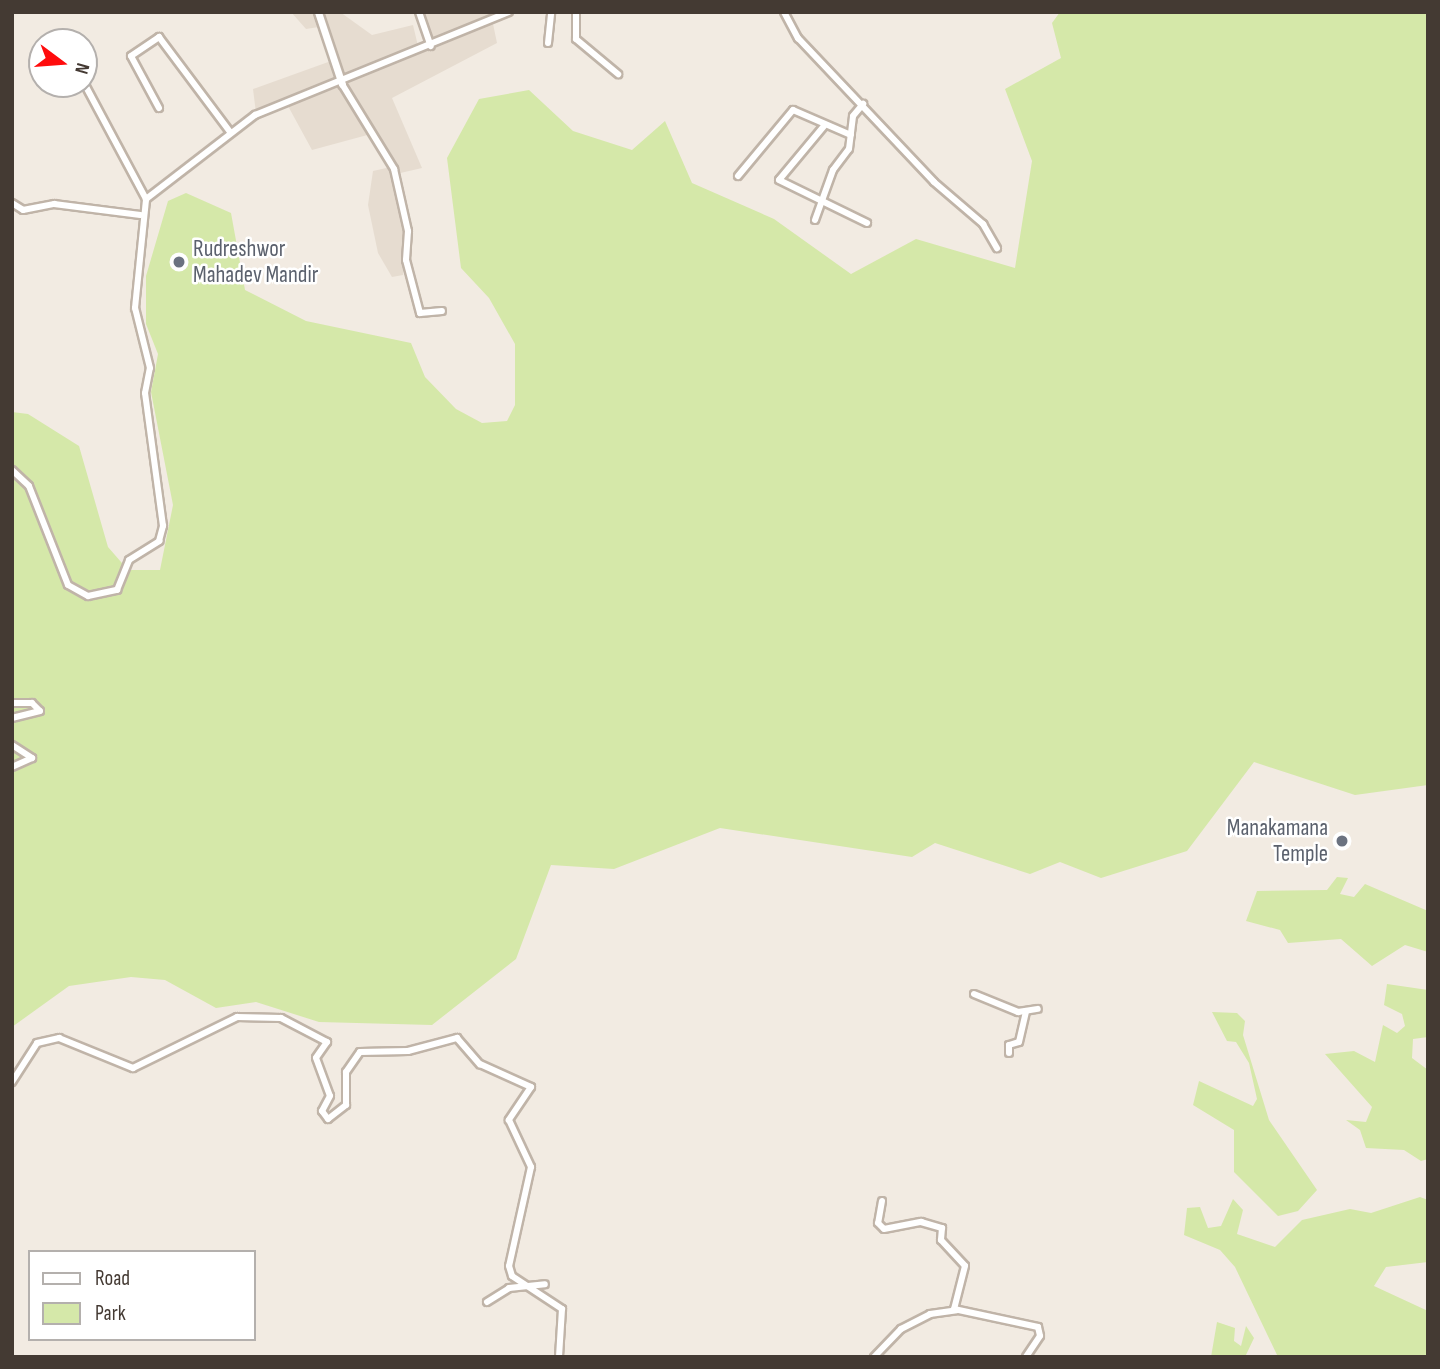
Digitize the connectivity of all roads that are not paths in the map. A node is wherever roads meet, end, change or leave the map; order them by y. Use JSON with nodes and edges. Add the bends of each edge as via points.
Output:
{"nodes":[{"id":1,"x":318,"y":12,"type":"edge"},
{"id":2,"x":419,"y":12,"type":"edge"},
{"id":3,"x":509,"y":12,"type":"edge"},
{"id":4,"x":551,"y":12,"type":"edge"},
{"id":5,"x":576,"y":12,"type":"edge"},
{"id":6,"x":784,"y":12,"type":"edge"},
{"id":7,"x":548,"y":43,"type":"dead end"},
{"id":8,"x":431,"y":46,"type":"junction"},
{"id":9,"x":618,"y":74,"type":"dead end"},
{"id":10,"x":342,"y":83,"type":"junction"},
{"id":11,"x":92,"y":98,"type":"edge"},
{"id":12,"x":863,"y":104,"type":"junction"},
{"id":13,"x":159,"y":108,"type":"dead end"},
{"id":14,"x":824,"y":126,"type":"junction"},
{"id":15,"x":230,"y":132,"type":"junction"},
{"id":16,"x":851,"y":135,"type":"junction"},
{"id":17,"x":738,"y":176,"type":"dead end"},
{"id":18,"x":146,"y":199,"type":"junction"},
{"id":19,"x":821,"y":201,"type":"junction"},
{"id":20,"x":12,"y":203,"type":"edge"},
{"id":21,"x":140,"y":215,"type":"junction"},
{"id":22,"x":815,"y":220,"type":"dead end"},
{"id":23,"x":867,"y":223,"type":"dead end"},
{"id":24,"x":998,"y":248,"type":"dead end"},
{"id":25,"x":442,"y":311,"type":"dead end"},
{"id":26,"x":12,"y":470,"type":"edge"},
{"id":27,"x":12,"y":703,"type":"edge"},
{"id":28,"x":12,"y":719,"type":"edge"},
{"id":29,"x":12,"y":745,"type":"edge"},
{"id":30,"x":12,"y":767,"type":"edge"},
{"id":31,"x":974,"y":994,"type":"dead end"},
{"id":32,"x":1038,"y":1009,"type":"dead end"},
{"id":33,"x":1026,"y":1012,"type":"junction"},
{"id":34,"x":1009,"y":1053,"type":"dead end"},
{"id":35,"x":12,"y":1082,"type":"edge"},
{"id":36,"x":882,"y":1201,"type":"dead end"},
{"id":37,"x":545,"y":1284,"type":"dead end"},
{"id":38,"x":528,"y":1286,"type":"junction"},
{"id":39,"x":487,"y":1302,"type":"dead end"},
{"id":40,"x":957,"y":1310,"type":"junction"},
{"id":41,"x":559,"y":1357,"type":"edge"},
{"id":42,"x":874,"y":1357,"type":"edge"},
{"id":43,"x":1026,"y":1357,"type":"edge"}],
"edges":[{"from":1,"to":10,"type":"street"},
{"from":2,"to":8,"type":"street"},
{"from":3,"to":8,"type":"street"},
{"from":4,"to":7,"type":"street"},
{"from":5,"to":9,"type":"street","via":[[576,39]]},
{"from":6,"to":12,"type":"street","via":[[798,38]]},
{"from":8,"to":10,"type":"street"},
{"from":10,"to":15,"type":"street","via":[[255,115]]},
{"from":10,"to":25,"type":"street","via":[[394,169],[420,313]]},
{"from":11,"to":18,"type":"street"},
{"from":12,"to":16,"type":"street","via":[[853,116]]},
{"from":12,"to":24,"type":"street","via":[[934,182],[983,225]]},
{"from":13,"to":15,"type":"street","via":[[131,56],[159,37]]},
{"from":14,"to":16,"type":"street"},
{"from":14,"to":17,"type":"street","via":[[793,110]]},
{"from":14,"to":19,"type":"street","via":[[779,180]]},
{"from":15,"to":18,"type":"street"},
{"from":16,"to":19,"type":"street"},
{"from":18,"to":21,"type":"street"},
{"from":19,"to":22,"type":"street"},
{"from":19,"to":23,"type":"street"},
{"from":20,"to":21,"type":"street","via":[[23,210],[54,204]]},
{"from":21,"to":26,"type":"street","via":[[135,297],[139,342],[150,368],[145,393],[159,541],[129,560],[117,590],[102,597],[77,593],[29,486]]},
{"from":27,"to":28,"type":"street","via":[[33,703],[40,710]]},
{"from":29,"to":30,"type":"street","via":[[32,758]]},
{"from":31,"to":33,"type":"street"},
{"from":32,"to":33,"type":"street"},
{"from":33,"to":34,"type":"street","via":[[1019,1042],[1009,1045]]},
{"from":35,"to":38,"type":"street","via":[[37,1042],[59,1038],[133,1068],[237,1017],[281,1018],[327,1042],[316,1058],[330,1096],[322,1111],[328,1119],[346,1105],[346,1072],[360,1052],[408,1051],[457,1038],[481,1064],[531,1087],[509,1120],[530,1155],[509,1266]]},
{"from":36,"to":40,"type":"street","via":[[878,1223],[884,1229],[921,1222],[942,1228],[941,1240],[965,1266]]},
{"from":37,"to":38,"type":"street"},
{"from":38,"to":39,"type":"street","via":[[509,1288]]},
{"from":38,"to":41,"type":"street","via":[[562,1309]]},
{"from":40,"to":42,"type":"street","via":[[930,1314],[901,1329]]},
{"from":40,"to":43,"type":"street","via":[[1038,1328],[1040,1336]]}]}
